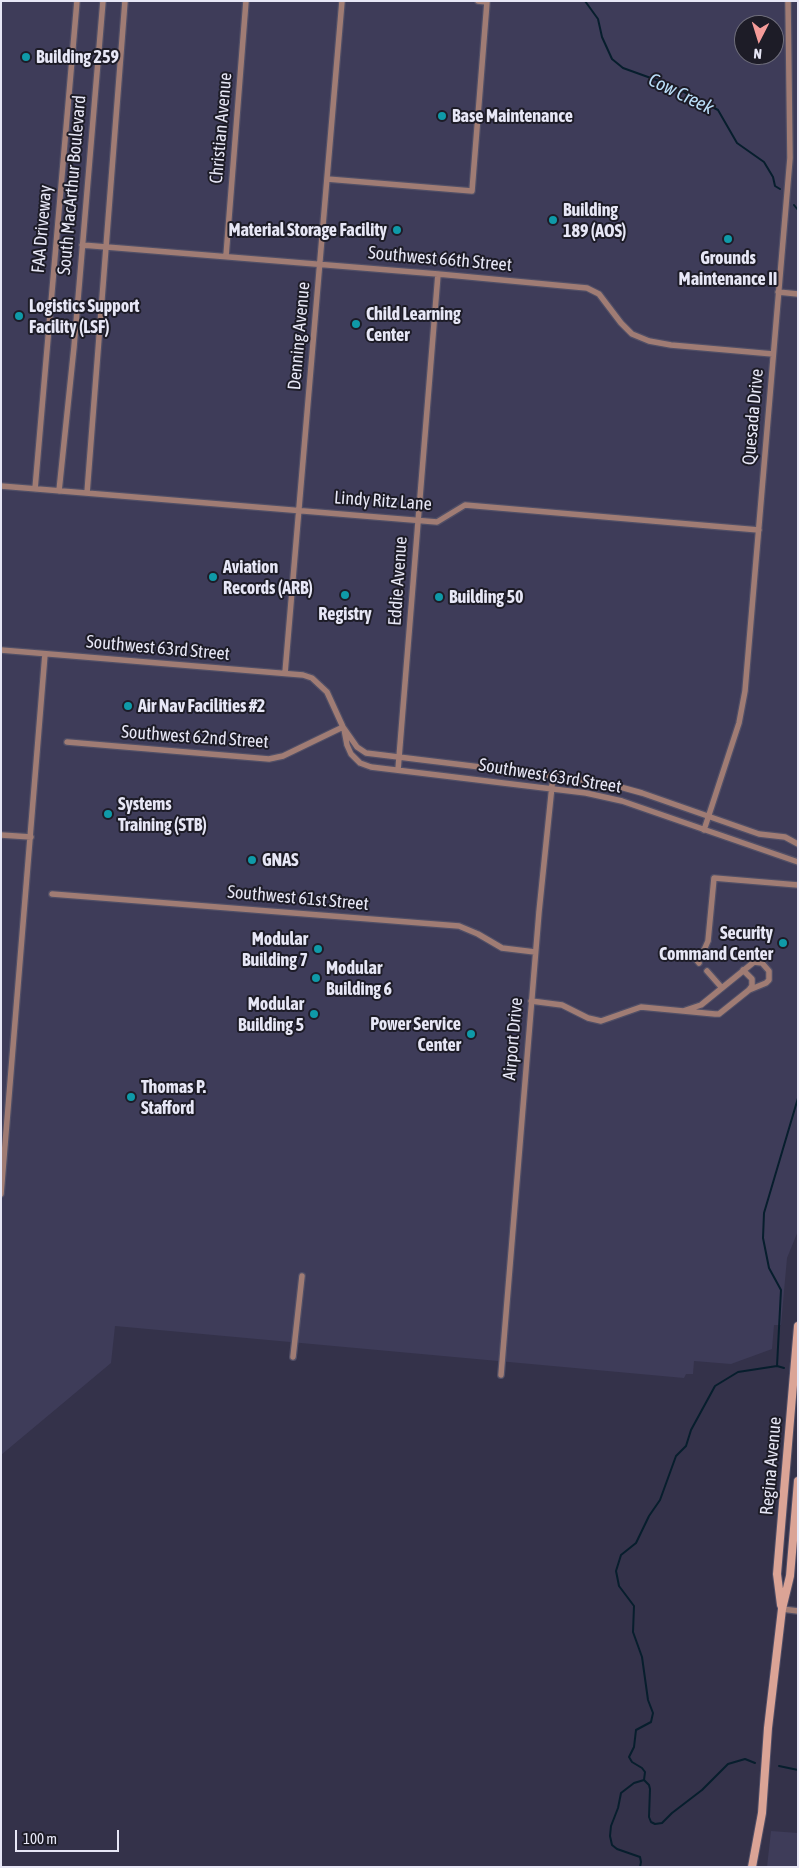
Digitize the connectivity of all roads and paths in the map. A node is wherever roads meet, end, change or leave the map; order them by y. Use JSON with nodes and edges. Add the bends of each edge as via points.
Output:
{"nodes":[{"id":1,"x":77,"y":1,"type":"edge"},
{"id":2,"x":103,"y":1,"type":"edge"},
{"id":3,"x":125,"y":1,"type":"edge"},
{"id":4,"x":246,"y":1,"type":"edge"},
{"id":5,"x":342,"y":1,"type":"edge"},
{"id":6,"x":478,"y":1,"type":"edge"},
{"id":7,"x":788,"y":1,"type":"edge"},
{"id":8,"x":487,"y":2,"type":"edge"},
{"id":9,"x":327,"y":179,"type":"junction"},
{"id":10,"x":82,"y":245,"type":"junction"},
{"id":11,"x":106,"y":247,"type":"junction"},
{"id":12,"x":226,"y":256,"type":"junction"},
{"id":13,"x":320,"y":264,"type":"junction"},
{"id":14,"x":438,"y":274,"type":"junction"},
{"id":15,"x":778,"y":292,"type":"junction"},
{"id":16,"x":798,"y":294,"type":"edge"},
{"id":17,"x":773,"y":354,"type":"junction"},
{"id":18,"x":1,"y":486,"type":"edge"},
{"id":19,"x":34,"y":489,"type":"junction"},
{"id":20,"x":59,"y":491,"type":"junction"},
{"id":21,"x":86,"y":493,"type":"junction"},
{"id":22,"x":300,"y":510,"type":"junction"},
{"id":23,"x":418,"y":520,"type":"junction"},
{"id":24,"x":759,"y":530,"type":"junction"},
{"id":25,"x":1,"y":650,"type":"edge"},
{"id":26,"x":45,"y":654,"type":"junction"},
{"id":27,"x":285,"y":673,"type":"junction"},
{"id":28,"x":343,"y":727,"type":"junction"},
{"id":29,"x":67,"y":742,"type":"dead end"},
{"id":30,"x":399,"y":757,"type":"junction"},
{"id":31,"x":398,"y":770,"type":"junction"},
{"id":32,"x":553,"y":776,"type":"junction"},
{"id":33,"x":552,"y":789,"type":"junction"},
{"id":34,"x":709,"y":816,"type":"junction"},
{"id":35,"x":704,"y":830,"type":"junction"},
{"id":36,"x":1,"y":834,"type":"edge"},
{"id":37,"x":31,"y":837,"type":"junction"},
{"id":38,"x":798,"y":844,"type":"edge"},
{"id":39,"x":798,"y":862,"type":"edge"},
{"id":40,"x":798,"y":885,"type":"edge"},
{"id":41,"x":52,"y":894,"type":"dead end"},
{"id":42,"x":535,"y":952,"type":"junction"},
{"id":43,"x":697,"y":960,"type":"dead end"},
{"id":44,"x":743,"y":970,"type":"junction"},
{"id":45,"x":707,"y":971,"type":"dead end"},
{"id":46,"x":722,"y":988,"type":"junction"},
{"id":47,"x":749,"y":990,"type":"junction"},
{"id":48,"x":531,"y":1001,"type":"junction"},
{"id":49,"x":684,"y":1011,"type":"junction"},
{"id":50,"x":1,"y":1194,"type":"edge"},
{"id":51,"x":302,"y":1276,"type":"dead end"},
{"id":52,"x":798,"y":1326,"type":"edge"},
{"id":53,"x":293,"y":1357,"type":"dead end"},
{"id":54,"x":501,"y":1375,"type":"dead end"},
{"id":55,"x":798,"y":1481,"type":"edge"},
{"id":56,"x":782,"y":1609,"type":"junction"},
{"id":57,"x":798,"y":1611,"type":"edge"},
{"id":58,"x":752,"y":1867,"type":"edge"}],
"edges":[{"from":1,"to":19,"type":"street","name":"FAA Driveway"},
{"from":2,"to":10,"type":"street","name":"South MacArthur Boulevard"},
{"from":3,"to":11,"type":"street"},
{"from":4,"to":12,"type":"street","name":"Christian Avenue"},
{"from":5,"to":9,"type":"street","name":"Denning Avenue"},
{"from":6,"to":8,"type":"street"},
{"from":7,"to":15,"type":"street","name":"Quesada Drive","via":[[790,158]]},
{"from":8,"to":9,"type":"street","via":[[472,191]]},
{"from":9,"to":13,"type":"street","name":"Denning Avenue"},
{"from":10,"to":11,"type":"street","name":"Southwest 66th Street"},
{"from":10,"to":20,"type":"street","name":"South MacArthur Boulevard"},
{"from":11,"to":12,"type":"street","name":"Southwest 66th Street"},
{"from":11,"to":21,"type":"street"},
{"from":12,"to":13,"type":"street","name":"Southwest 66th Street"},
{"from":13,"to":14,"type":"street","name":"Southwest 66th Street"},
{"from":13,"to":22,"type":"street","name":"Denning Avenue"},
{"from":14,"to":17,"type":"street","name":"Southwest 66th Street","via":[[587,288],[599,294],[632,334],[649,341]]},
{"from":14,"to":23,"type":"street","name":"Eddie Avenue"},
{"from":15,"to":16,"type":"street"},
{"from":15,"to":17,"type":"street","name":"Quesada Drive"},
{"from":17,"to":24,"type":"street","name":"Quesada Drive"},
{"from":18,"to":19,"type":"street","name":"Lindy Ritz Lane"},
{"from":19,"to":20,"type":"street","name":"Lindy Ritz Lane"},
{"from":20,"to":21,"type":"street","name":"Lindy Ritz Lane"},
{"from":21,"to":22,"type":"street","name":"Lindy Ritz Lane"},
{"from":22,"to":23,"type":"street","name":"Lindy Ritz Lane"},
{"from":22,"to":27,"type":"street","name":"Denning Avenue"},
{"from":23,"to":24,"type":"street","name":"Lindy Ritz Lane","via":[[437,522],[465,505]]},
{"from":23,"to":30,"type":"street","name":"Eddie Avenue"},
{"from":24,"to":34,"type":"street","name":"Quesada Drive","via":[[745,691],[739,724]]},
{"from":25,"to":26,"type":"street","name":"Southwest 63rd Street"},
{"from":26,"to":27,"type":"street","name":"Southwest 63rd Street"},
{"from":26,"to":37,"type":"street"},
{"from":27,"to":28,"type":"street","name":"Southwest 63rd Street","via":[[303,675],[321,684]]},
{"from":28,"to":29,"type":"street","name":"Southwest 62nd Street","via":[[283,756],[269,759]]},
{"from":28,"to":30,"type":"street","name":"Southwest 63rd Street","via":[[357,746],[366,752]]},
{"from":28,"to":31,"type":"street","name":"Southwest 63rd Street","via":[[351,754],[360,763]]},
{"from":30,"to":31,"type":"street","name":"Eddie Avenue"},
{"from":30,"to":32,"type":"street","name":"Southwest 63rd Street"},
{"from":31,"to":33,"type":"street","name":"Southwest 63rd Street"},
{"from":32,"to":33,"type":"street","name":"Airport Drive"},
{"from":32,"to":34,"type":"street","name":"Southwest 63rd Street","via":[[613,785]]},
{"from":33,"to":35,"type":"street","name":"Southwest 63rd Street","via":[[622,801]]},
{"from":33,"to":42,"type":"street","name":"Airport Drive"},
{"from":34,"to":35,"type":"street","name":"Quesada Drive"},
{"from":34,"to":38,"type":"street","name":"Southwest 63rd Street","via":[[759,834],[785,837]]},
{"from":35,"to":39,"type":"street","name":"Southwest 63rd Street"},
{"from":36,"to":37,"type":"street"},
{"from":37,"to":50,"type":"street"},
{"from":40,"to":43,"type":"street","via":[[714,878],[707,946]]},
{"from":41,"to":42,"type":"street","name":"Southwest 61st Street","via":[[459,926],[502,948]]},
{"from":42,"to":48,"type":"street","name":"Airport Drive"},
{"from":44,"to":46,"type":"street"},
{"from":44,"to":47,"type":"street","via":[[752,979]]},
{"from":44,"to":47,"type":"street","via":[[759,961],[770,971],[766,983]]},
{"from":45,"to":46,"type":"street"},
{"from":46,"to":49,"type":"street","via":[[701,1005]]},
{"from":47,"to":49,"type":"street","via":[[719,1014]]},
{"from":48,"to":49,"type":"street","via":[[562,1004],[601,1021],[641,1007]]},
{"from":48,"to":54,"type":"street","name":"Airport Drive"},
{"from":51,"to":53,"type":"street"},
{"from":52,"to":56,"type":"main road","name":"Regina Avenue","via":[[777,1574]]},
{"from":55,"to":56,"type":"main road","name":"Regina Avenue","via":[[790,1576]]},
{"from":56,"to":57,"type":"street"},
{"from":56,"to":58,"type":"main road","name":"Regina Avenue","via":[[762,1813]]}]}
